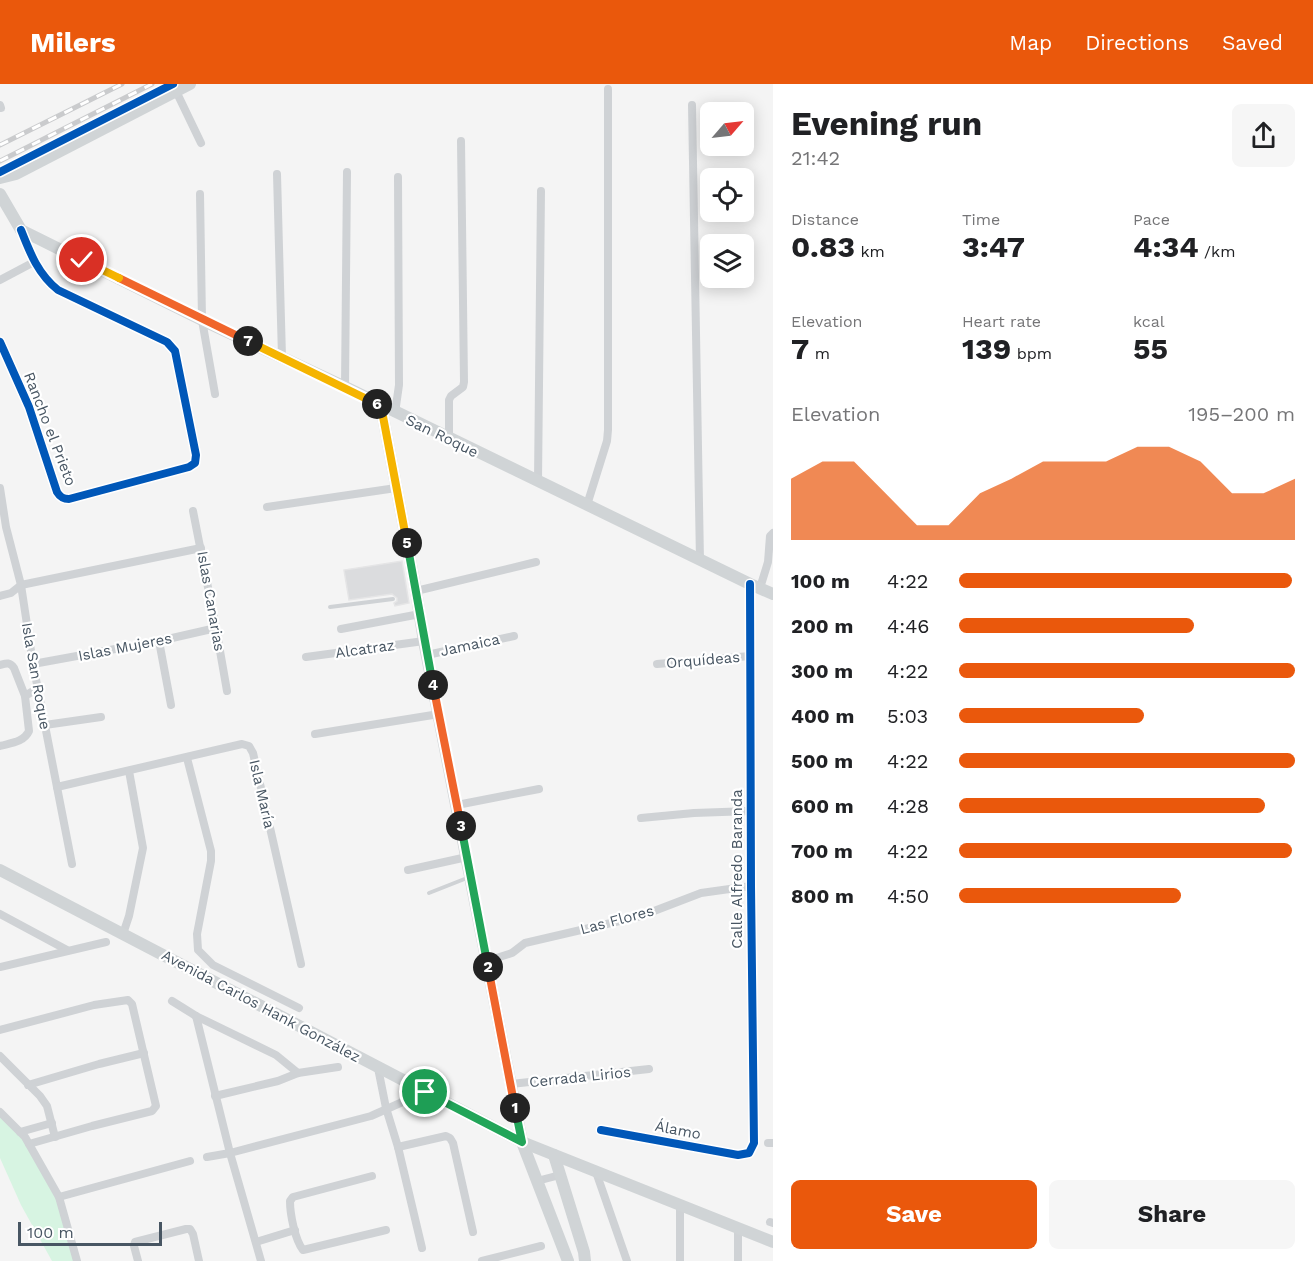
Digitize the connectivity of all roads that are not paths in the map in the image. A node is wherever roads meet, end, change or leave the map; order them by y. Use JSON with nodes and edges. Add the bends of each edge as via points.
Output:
{"nodes":[{"id":1,"x":190,"y":84,"type":"edge"},
{"id":2,"x":608,"y":89,"type":"dead end"},
{"id":3,"x":176,"y":91,"type":"junction"},
{"id":4,"x":692,"y":105,"type":"dead end"},
{"id":5,"x":461,"y":141,"type":"dead end"},
{"id":6,"x":201,"y":143,"type":"dead end"},
{"id":7,"x":347,"y":172,"type":"dead end"},
{"id":8,"x":15,"y":174,"type":"junction"},
{"id":9,"x":277,"y":174,"type":"dead end"},
{"id":10,"x":398,"y":177,"type":"dead end"},
{"id":11,"x":0,"y":178,"type":"edge"},
{"id":12,"x":0,"y":188,"type":"edge"},
{"id":13,"x":541,"y":191,"type":"dead end"},
{"id":14,"x":0,"y":194,"type":"edge"},
{"id":15,"x":200,"y":194,"type":"dead end"},
{"id":16,"x":21,"y":230,"type":"junction"},
{"id":17,"x":34,"y":262,"type":"junction"},
{"id":18,"x":0,"y":280,"type":"edge"},
{"id":19,"x":202,"y":320,"type":"junction"},
{"id":20,"x":0,"y":342,"type":"edge"},
{"id":21,"x":282,"y":357,"type":"junction"},
{"id":22,"x":345,"y":387,"type":"junction"},
{"id":23,"x":215,"y":394,"type":"dead end"},
{"id":24,"x":381,"y":406,"type":"junction"},
{"id":25,"x":395,"y":413,"type":"junction"},
{"id":26,"x":449,"y":439,"type":"junction"},
{"id":27,"x":538,"y":482,"type":"junction"},
{"id":28,"x":0,"y":488,"type":"edge"},
{"id":29,"x":396,"y":488,"type":"junction"},
{"id":30,"x":587,"y":504,"type":"junction"},
{"id":31,"x":267,"y":507,"type":"dead end"},
{"id":32,"x":193,"y":512,"type":"dead end"},
{"id":33,"x":3,"y":528,"type":"edge"},
{"id":34,"x":773,"y":533,"type":"edge"},
{"id":35,"x":201,"y":548,"type":"junction"},
{"id":36,"x":700,"y":561,"type":"junction"},
{"id":37,"x":536,"y":562,"type":"dead end"},
{"id":38,"x":21,"y":585,"type":"junction"},
{"id":39,"x":755,"y":586,"type":"junction"},
{"id":40,"x":412,"y":594,"type":"junction"},
{"id":41,"x":773,"y":594,"type":"edge"},
{"id":42,"x":0,"y":596,"type":"edge"},
{"id":43,"x":393,"y":599,"type":"dead end"},
{"id":44,"x":330,"y":607,"type":"dead end"},
{"id":45,"x":420,"y":614,"type":"junction"},
{"id":46,"x":216,"y":628,"type":"junction"},
{"id":47,"x":341,"y":629,"type":"dead end"},
{"id":48,"x":514,"y":636,"type":"dead end"},
{"id":49,"x":159,"y":641,"type":"junction"},
{"id":50,"x":424,"y":641,"type":"junction"},
{"id":51,"x":427,"y":655,"type":"junction"},
{"id":52,"x":750,"y":656,"type":"junction"},
{"id":53,"x":306,"y":657,"type":"dead end"},
{"id":54,"x":33,"y":664,"type":"junction"},
{"id":55,"x":657,"y":664,"type":"dead end"},
{"id":56,"x":0,"y":665,"type":"edge"},
{"id":57,"x":38,"y":688,"type":"junction"},
{"id":58,"x":227,"y":692,"type":"dead end"},
{"id":59,"x":25,"y":696,"type":"junction"},
{"id":60,"x":171,"y":705,"type":"dead end"},
{"id":61,"x":439,"y":714,"type":"junction"},
{"id":62,"x":101,"y":717,"type":"dead end"},
{"id":63,"x":45,"y":725,"type":"junction"},
{"id":64,"x":315,"y":734,"type":"dead end"},
{"id":65,"x":0,"y":746,"type":"edge"},
{"id":66,"x":187,"y":758,"type":"junction"},
{"id":67,"x":129,"y":771,"type":"junction"},
{"id":68,"x":57,"y":787,"type":"junction"},
{"id":69,"x":540,"y":789,"type":"dead end"},
{"id":70,"x":457,"y":805,"type":"junction"},
{"id":71,"x":750,"y":811,"type":"junction"},
{"id":72,"x":641,"y":818,"type":"dead end"},
{"id":73,"x":467,"y":857,"type":"junction"},
{"id":74,"x":72,"y":864,"type":"dead end"},
{"id":75,"x":0,"y":870,"type":"edge"},
{"id":76,"x":408,"y":870,"type":"dead end"},
{"id":77,"x":471,"y":877,"type":"junction"},
{"id":78,"x":751,"y":886,"type":"junction"},
{"id":79,"x":429,"y":893,"type":"dead end"},
{"id":80,"x":0,"y":914,"type":"edge"},
{"id":81,"x":123,"y":934,"type":"junction"},
{"id":82,"x":106,"y":942,"type":"dead end"},
{"id":83,"x":67,"y":950,"type":"junction"},
{"id":84,"x":487,"y":961,"type":"junction"},
{"id":85,"x":301,"y":964,"type":"dead end"},
{"id":86,"x":0,"y":967,"type":"edge"},
{"id":87,"x":172,"y":1001,"type":"dead end"},
{"id":88,"x":299,"y":1008,"type":"dead end"},
{"id":89,"x":196,"y":1016,"type":"junction"},
{"id":90,"x":0,"y":1030,"type":"edge"},
{"id":91,"x":144,"y":1053,"type":"junction"},
{"id":92,"x":0,"y":1056,"type":"edge"},
{"id":93,"x":338,"y":1067,"type":"dead end"},
{"id":94,"x":378,"y":1068,"type":"junction"},
{"id":95,"x":649,"y":1069,"type":"dead end"},
{"id":96,"x":298,"y":1073,"type":"junction"},
{"id":97,"x":511,"y":1084,"type":"junction"},
{"id":98,"x":28,"y":1085,"type":"junction"},
{"id":99,"x":425,"y":1092,"type":"junction"},
{"id":100,"x":215,"y":1096,"type":"junction"},
{"id":101,"x":386,"y":1108,"type":"junction"},
{"id":102,"x":0,"y":1112,"type":"edge"},
{"id":103,"x":52,"y":1123,"type":"junction"},
{"id":104,"x":601,"y":1130,"type":"dead end"},
{"id":105,"x":20,"y":1132,"type":"junction"},
{"id":106,"x":55,"y":1137,"type":"junction"},
{"id":107,"x":522,"y":1142,"type":"junction"},
{"id":108,"x":29,"y":1144,"type":"junction"},
{"id":109,"x":398,"y":1146,"type":"junction"},
{"id":110,"x":230,"y":1153,"type":"junction"},
{"id":111,"x":749,"y":1153,"type":"joint"},
{"id":112,"x":554,"y":1155,"type":"junction"},
{"id":113,"x":207,"y":1158,"type":"dead end"},
{"id":114,"x":190,"y":1161,"type":"dead end"},
{"id":115,"x":596,"y":1172,"type":"junction"},
{"id":116,"x":560,"y":1175,"type":"junction"},
{"id":117,"x":372,"y":1176,"type":"dead end"},
{"id":118,"x":537,"y":1181,"type":"junction"},
{"id":119,"x":59,"y":1197,"type":"junction"},
{"id":120,"x":680,"y":1206,"type":"junction"},
{"id":121,"x":738,"y":1229,"type":"junction"},
{"id":122,"x":295,"y":1230,"type":"junction"},
{"id":123,"x":386,"y":1230,"type":"dead end"},
{"id":124,"x":473,"y":1232,"type":"dead end"},
{"id":125,"x":256,"y":1242,"type":"junction"},
{"id":126,"x":773,"y":1242,"type":"edge"},
{"id":127,"x":541,"y":1246,"type":"dead end"},
{"id":128,"x":422,"y":1248,"type":"dead end"},
{"id":129,"x":77,"y":1261,"type":"edge"},
{"id":130,"x":138,"y":1261,"type":"edge"},
{"id":131,"x":199,"y":1261,"type":"edge"},
{"id":132,"x":261,"y":1261,"type":"edge"},
{"id":133,"x":482,"y":1261,"type":"edge"},
{"id":134,"x":568,"y":1261,"type":"edge"},
{"id":135,"x":585,"y":1261,"type":"edge"},
{"id":136,"x":627,"y":1261,"type":"edge"},
{"id":137,"x":680,"y":1261,"type":"edge"},
{"id":138,"x":738,"y":1261,"type":"edge"}],
"edges":[{"from":1,"to":3,"type":"main road"},
{"from":2,"to":30,"type":"street","via":[[609,430]]},
{"from":3,"to":6,"type":"street"},
{"from":3,"to":8,"type":"main road"},
{"from":4,"to":36,"type":"street"},
{"from":5,"to":26,"type":"street","via":[[464,382],[449,400]]},
{"from":7,"to":22,"type":"street"},
{"from":8,"to":11,"type":"main road"},
{"from":8,"to":12,"type":"main road"},
{"from":9,"to":21,"type":"street"},
{"from":10,"to":25,"type":"street","via":[[399,385]]},
{"from":13,"to":27,"type":"street"},
{"from":14,"to":16,"type":"main road"},
{"from":15,"to":19,"type":"street"},
{"from":16,"to":17,"type":"street"},
{"from":16,"to":19,"type":"main road","name":"San Roque"},
{"from":17,"to":18,"type":"street"},
{"from":17,"to":20,"type":"street","name":"Rancho el Prieto","via":[[58,290],[172,346],[195,463],[69,499],[60,496],[29,407]]},
{"from":19,"to":21,"type":"main road","name":"San Roque"},
{"from":19,"to":23,"type":"street"},
{"from":21,"to":22,"type":"main road","name":"San Roque"},
{"from":22,"to":24,"type":"main road","name":"San Roque"},
{"from":24,"to":25,"type":"main road","name":"San Roque"},
{"from":24,"to":29,"type":"main road"},
{"from":25,"to":26,"type":"main road","name":"San Roque"},
{"from":26,"to":27,"type":"main road","name":"San Roque"},
{"from":27,"to":30,"type":"main road","name":"San Roque"},
{"from":28,"to":33,"type":"street","name":"Isla San Roque"},
{"from":29,"to":31,"type":"street"},
{"from":29,"to":40,"type":"main road"},
{"from":30,"to":36,"type":"main road","name":"San Roque"},
{"from":32,"to":35,"type":"street","name":"Islas Canarias"},
{"from":33,"to":38,"type":"street","name":"Isla San Roque"},
{"from":34,"to":39,"type":"street","name":"Calle Alfredo Baranda","via":[[768,562]]},
{"from":35,"to":38,"type":"street"},
{"from":35,"to":46,"type":"street","name":"Islas Canarias"},
{"from":36,"to":39,"type":"main road","name":"San Roque"},
{"from":37,"to":40,"type":"street"},
{"from":38,"to":42,"type":"street"},
{"from":38,"to":54,"type":"street","name":"Isla San Roque"},
{"from":39,"to":41,"type":"main road","name":"San Roque"},
{"from":39,"to":52,"type":"street","name":"Calle Alfredo Baranda"},
{"from":40,"to":45,"type":"main road"},
{"from":43,"to":44,"type":"lane"},
{"from":45,"to":47,"type":"street"},
{"from":45,"to":50,"type":"main road"},
{"from":46,"to":49,"type":"street","name":"Islas Mujeres"},
{"from":46,"to":58,"type":"street","name":"Islas Canarias"},
{"from":48,"to":51,"type":"street","name":"Jamaica"},
{"from":49,"to":54,"type":"street","name":"Islas Mujeres"},
{"from":49,"to":60,"type":"street"},
{"from":50,"to":51,"type":"main road"},
{"from":50,"to":53,"type":"street","name":"Alcatraz"},
{"from":51,"to":61,"type":"main road"},
{"from":52,"to":55,"type":"street","name":"Orquídeas"},
{"from":52,"to":71,"type":"street","name":"Calle Alfredo Baranda"},
{"from":54,"to":57,"type":"street","name":"Isla San Roque"},
{"from":56,"to":59,"type":"street","via":[[11,664]]},
{"from":57,"to":59,"type":"street"},
{"from":57,"to":63,"type":"street","name":"Isla San Roque"},
{"from":59,"to":65,"type":"street","via":[[27,736]]},
{"from":61,"to":64,"type":"street"},
{"from":61,"to":70,"type":"main road"},
{"from":62,"to":63,"type":"street"},
{"from":63,"to":68,"type":"street","name":"Isla San Roque"},
{"from":66,"to":67,"type":"street","name":"Isla María"},
{"from":66,"to":85,"type":"street","name":"Isla María","via":[[242,744],[254,753]]},
{"from":66,"to":88,"type":"street","via":[[211,851],[197,934],[198,950],[213,965]]},
{"from":67,"to":68,"type":"street","name":"Isla María"},
{"from":67,"to":81,"type":"street","via":[[143,848]]},
{"from":68,"to":74,"type":"street","name":"Isla San Roque"},
{"from":69,"to":70,"type":"street"},
{"from":70,"to":73,"type":"main road"},
{"from":71,"to":72,"type":"street"},
{"from":71,"to":78,"type":"street","name":"Calle Alfredo Baranda"},
{"from":73,"to":76,"type":"street"},
{"from":73,"to":77,"type":"main road"},
{"from":75,"to":81,"type":"main road","name":"Avenida Carlos Hank González"},
{"from":77,"to":79,"type":"lane"},
{"from":77,"to":84,"type":"main road"},
{"from":78,"to":84,"type":"street","name":"Las Flores","via":[[701,893],[641,916],[525,943],[512,953]]},
{"from":78,"to":111,"type":"street","name":"Calle Alfredo Baranda","via":[[754,1143]]},
{"from":80,"to":83,"type":"street"},
{"from":81,"to":94,"type":"main road","name":"Avenida Carlos Hank González"},
{"from":82,"to":83,"type":"street"},
{"from":83,"to":86,"type":"street"},
{"from":84,"to":97,"type":"main road"},
{"from":87,"to":89,"type":"street"},
{"from":89,"to":96,"type":"street","via":[[276,1055]]},
{"from":89,"to":100,"type":"street"},
{"from":90,"to":91,"type":"street","via":[[128,999]]},
{"from":91,"to":98,"type":"street"},
{"from":91,"to":106,"type":"street","via":[[156,1106],[153,1111]]},
{"from":92,"to":98,"type":"street"},
{"from":93,"to":96,"type":"street"},
{"from":94,"to":99,"type":"main road","name":"Avenida Carlos Hank González"},
{"from":94,"to":101,"type":"street"},
{"from":95,"to":97,"type":"street","name":"Cerrada Lirios"},
{"from":96,"to":100,"type":"street","via":[[278,1082]]},
{"from":97,"to":107,"type":"main road"},
{"from":98,"to":103,"type":"street","via":[[47,1106]]},
{"from":99,"to":101,"type":"street"},
{"from":99,"to":107,"type":"main road","name":"Avenida Carlos Hank González"},
{"from":100,"to":110,"type":"street"},
{"from":101,"to":109,"type":"street"},
{"from":101,"to":110,"type":"street","via":[[371,1116]]},
{"from":102,"to":105,"type":"street"},
{"from":103,"to":105,"type":"street"},
{"from":103,"to":106,"type":"street"},
{"from":104,"to":111,"type":"street","name":"Álamo","via":[[738,1155]]},
{"from":105,"to":108,"type":"street"},
{"from":106,"to":108,"type":"street"},
{"from":107,"to":112,"type":"main road","name":"Avenida Carlos Hank González"},
{"from":107,"to":118,"type":"main road"},
{"from":108,"to":119,"type":"street"},
{"from":109,"to":124,"type":"street","via":[[450,1138]]},
{"from":109,"to":128,"type":"street"},
{"from":110,"to":113,"type":"street"},
{"from":110,"to":125,"type":"street"},
{"from":112,"to":115,"type":"main road","name":"Avenida Carlos Hank González"},
{"from":112,"to":116,"type":"main road"},
{"from":114,"to":119,"type":"street"},
{"from":115,"to":120,"type":"main road","name":"Avenida Carlos Hank González"},
{"from":115,"to":136,"type":"street"},
{"from":116,"to":118,"type":"street"},
{"from":116,"to":135,"type":"main road"},
{"from":117,"to":122,"type":"street","via":[[293,1197],[290,1206]]},
{"from":118,"to":134,"type":"main road"},
{"from":119,"to":129,"type":"street"},
{"from":120,"to":121,"type":"main road","name":"Avenida Carlos Hank González"},
{"from":120,"to":137,"type":"street"},
{"from":121,"to":126,"type":"main road","name":"Avenida Carlos Hank González"},
{"from":121,"to":138,"type":"street"},
{"from":122,"to":123,"type":"street","via":[[303,1250]]},
{"from":122,"to":125,"type":"street"},
{"from":125,"to":132,"type":"street"},
{"from":127,"to":133,"type":"street"},
{"from":130,"to":131,"type":"street","via":[[135,1242],[190,1229]]}]}
